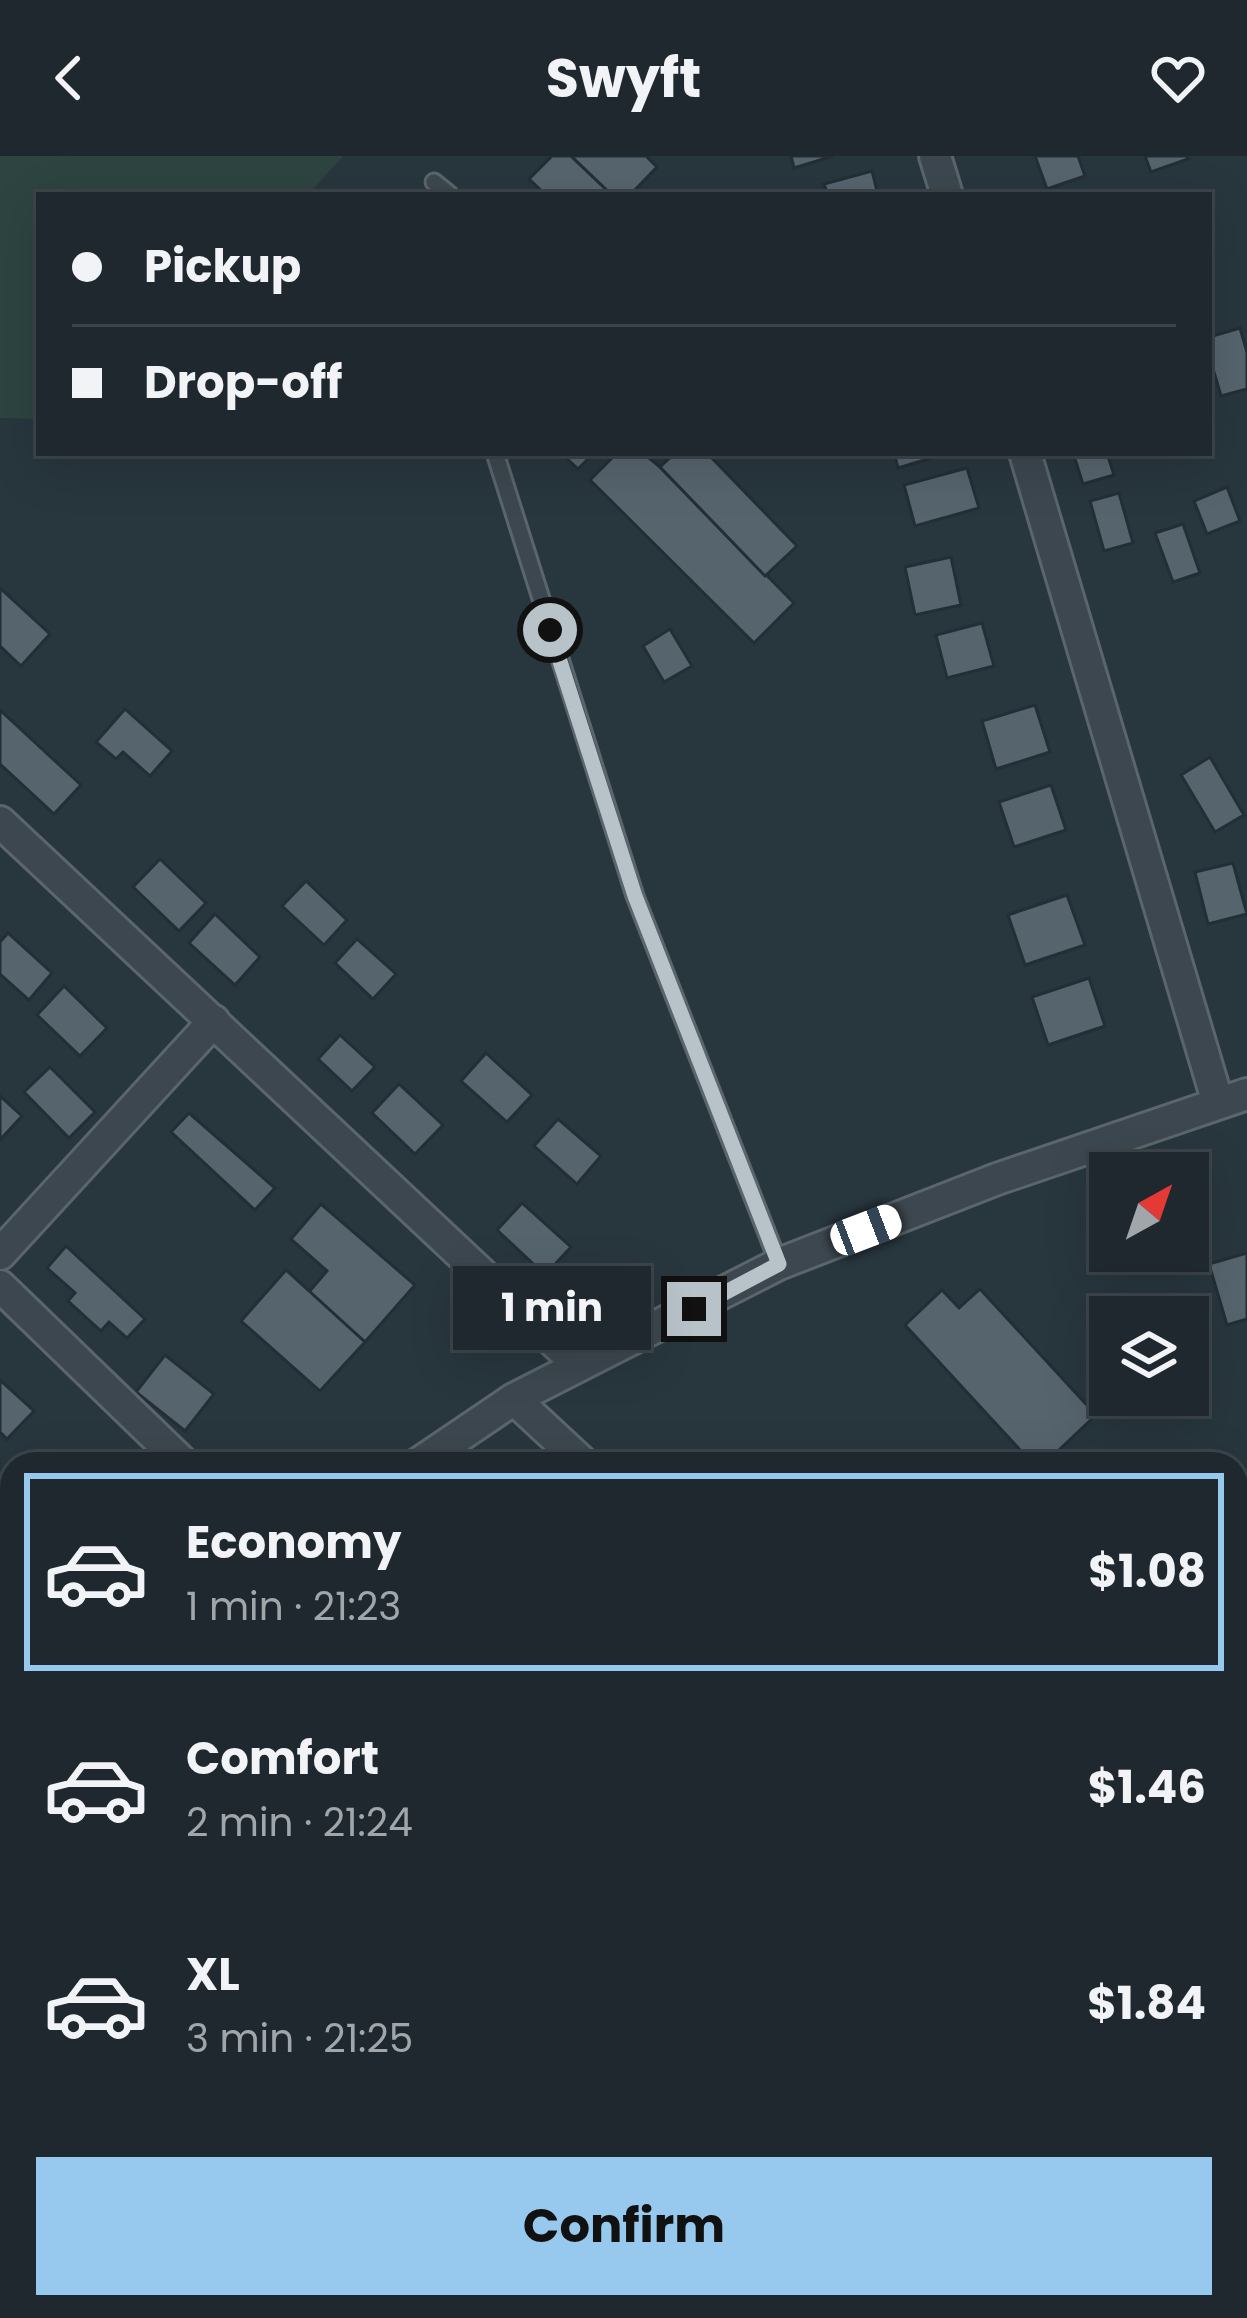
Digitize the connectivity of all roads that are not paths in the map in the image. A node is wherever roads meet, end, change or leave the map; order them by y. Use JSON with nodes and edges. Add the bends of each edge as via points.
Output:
{"nodes":[{"id":1,"x":935,"y":156,"type":"edge"},
{"id":2,"x":434,"y":182,"type":"dead end"},
{"id":3,"x":446,"y":192,"type":"edge"},
{"id":4,"x":946,"y":192,"type":"edge"},
{"id":5,"x":495,"y":456,"type":"edge"},
{"id":6,"x":1026,"y":456,"type":"edge"},
{"id":7,"x":0,"y":822,"type":"edge"},
{"id":8,"x":214,"y":1021,"type":"junction"},
{"id":9,"x":1233,"y":1099,"type":"edge"},
{"id":10,"x":0,"y":1254,"type":"edge"},
{"id":11,"x":779,"y":1264,"type":"junction"},
{"id":12,"x":0,"y":1286,"type":"edge"},
{"id":13,"x":580,"y":1365,"type":"junction"},
{"id":14,"x":514,"y":1399,"type":"junction"},
{"id":15,"x":172,"y":1452,"type":"edge"},
{"id":16,"x":436,"y":1452,"type":"edge"},
{"id":17,"x":571,"y":1452,"type":"edge"}],
"edges":[{"from":1,"to":4,"type":"street"},
{"from":2,"to":3,"type":"lane"},
{"from":5,"to":11,"type":"lane","via":[[635,896]]},
{"from":6,"to":9,"type":"street"},
{"from":7,"to":8,"type":"street"},
{"from":8,"to":10,"type":"street"},
{"from":8,"to":13,"type":"street"},
{"from":9,"to":11,"type":"street"},
{"from":11,"to":13,"type":"street"},
{"from":12,"to":15,"type":"street"},
{"from":13,"to":14,"type":"street"},
{"from":14,"to":16,"type":"street"},
{"from":14,"to":17,"type":"street"}]}
